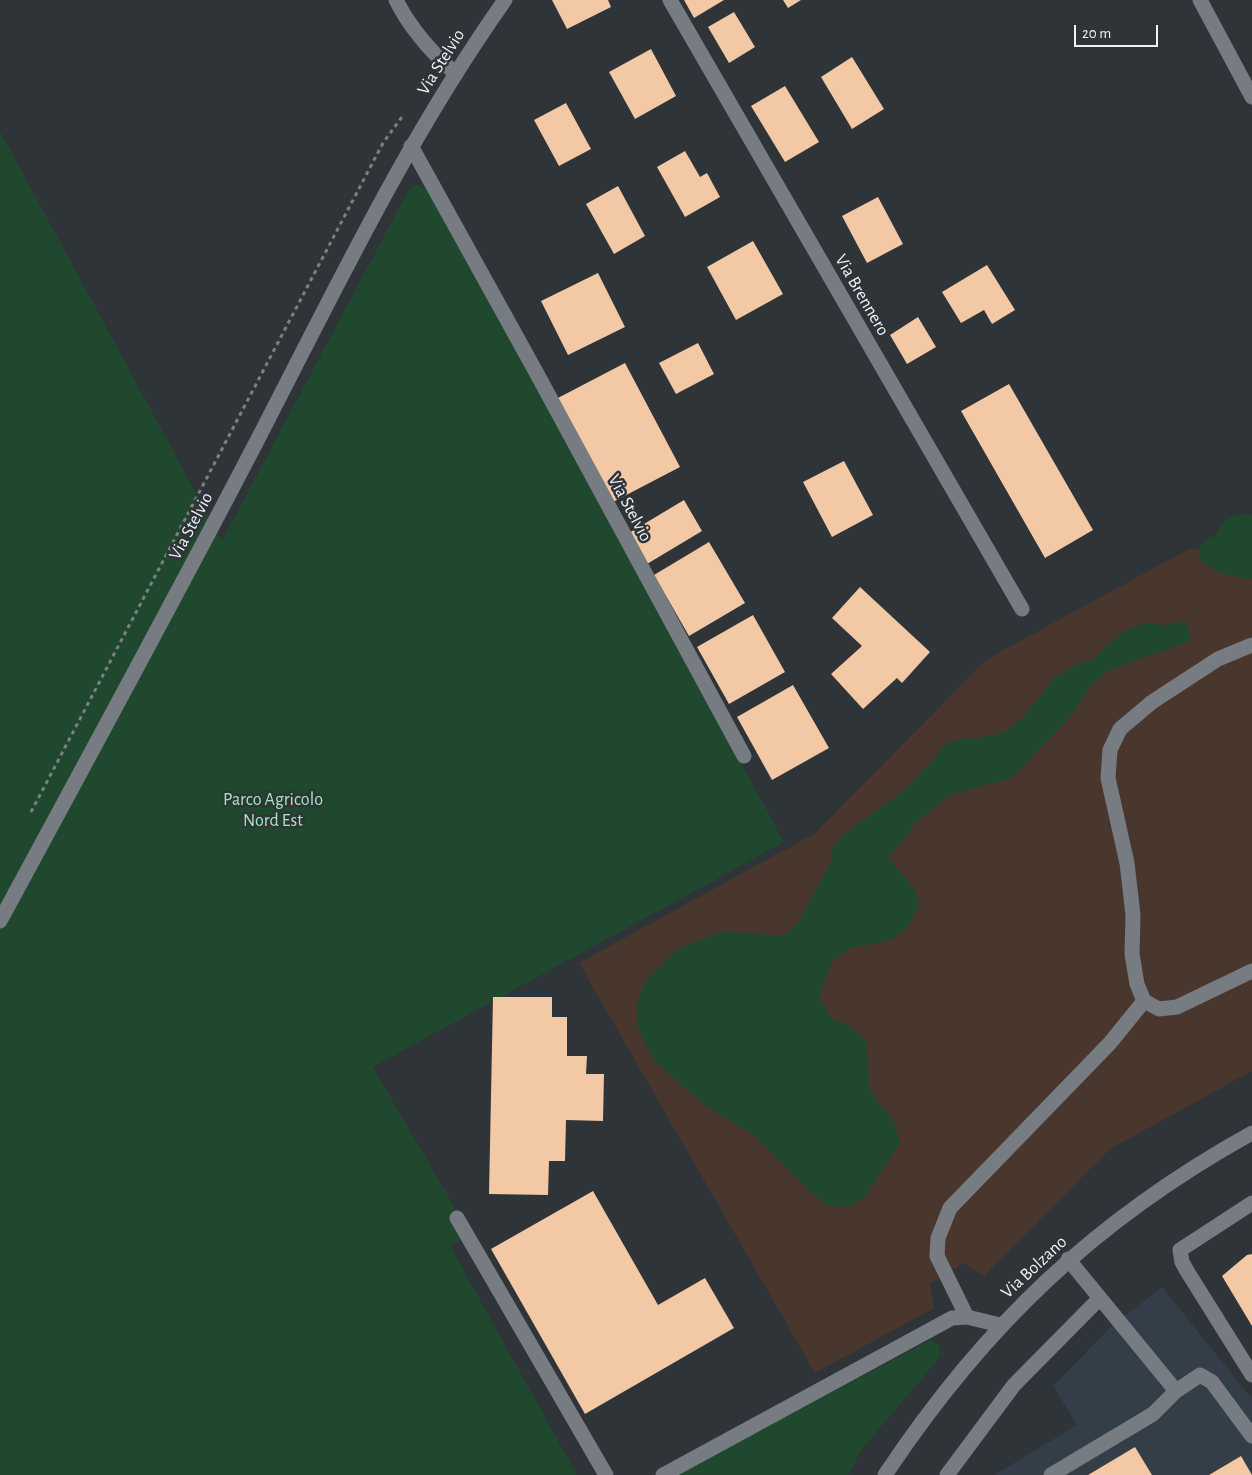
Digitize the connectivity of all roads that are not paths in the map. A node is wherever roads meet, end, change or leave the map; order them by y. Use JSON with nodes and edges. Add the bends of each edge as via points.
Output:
{"nodes":[{"id":1,"x":396,"y":0,"type":"edge"},
{"id":2,"x":505,"y":0,"type":"edge"},
{"id":3,"x":670,"y":0,"type":"edge"},
{"id":4,"x":1200,"y":0,"type":"edge"},
{"id":5,"x":455,"y":73,"type":"junction"},
{"id":6,"x":1252,"y":97,"type":"edge"},
{"id":7,"x":411,"y":146,"type":"junction"},
{"id":8,"x":1022,"y":609,"type":"dead end"},
{"id":9,"x":1252,"y":645,"type":"edge"},
{"id":10,"x":744,"y":756,"type":"dead end"},
{"id":11,"x":0,"y":921,"type":"edge"},
{"id":12,"x":1252,"y":971,"type":"edge"},
{"id":13,"x":1144,"y":1002,"type":"junction"},
{"id":14,"x":1252,"y":1133,"type":"edge"},
{"id":15,"x":1252,"y":1203,"type":"edge"},
{"id":16,"x":457,"y":1218,"type":"dead end"},
{"id":17,"x":1068,"y":1259,"type":"junction"},
{"id":18,"x":1100,"y":1298,"type":"junction"},
{"id":19,"x":967,"y":1317,"type":"junction"},
{"id":20,"x":1000,"y":1325,"type":"junction"},
{"id":21,"x":1252,"y":1375,"type":"edge"},
{"id":22,"x":1176,"y":1391,"type":"junction"},
{"id":23,"x":1252,"y":1436,"type":"edge"},
{"id":24,"x":606,"y":1475,"type":"edge"},
{"id":25,"x":663,"y":1475,"type":"edge"},
{"id":26,"x":885,"y":1475,"type":"edge"},
{"id":27,"x":947,"y":1475,"type":"edge"},
{"id":28,"x":1052,"y":1475,"type":"edge"}],
"edges":[{"from":1,"to":5,"type":"street","via":[[434,53]]},
{"from":2,"to":5,"type":"street","name":"Via Stelvio"},
{"from":3,"to":8,"type":"street","name":"Via Brennero"},
{"from":4,"to":6,"type":"street"},
{"from":5,"to":7,"type":"street","name":"Via Stelvio"},
{"from":7,"to":10,"type":"street","name":"Via Stelvio"},
{"from":7,"to":11,"type":"street","name":"Via Stelvio","via":[[217,518]]},
{"from":9,"to":13,"type":"street","via":[[1218,659],[1152,702],[1120,729],[1110,750],[1108,778],[1127,863],[1133,915],[1132,954],[1136,984]]},
{"from":12,"to":13,"type":"street","via":[[1177,1007],[1159,1009]]},
{"from":13,"to":19,"type":"street","via":[[1110,1043],[950,1208],[938,1238],[937,1256]]},
{"from":14,"to":17,"type":"street","name":"Via Bolzano","via":[[1197,1163],[1129,1210]]},
{"from":15,"to":21,"type":"street","via":[[1180,1250],[1187,1271]]},
{"from":16,"to":24,"type":"street"},
{"from":17,"to":18,"type":"street"},
{"from":17,"to":20,"type":"street","name":"Via Bolzano"},
{"from":18,"to":22,"type":"street"},
{"from":18,"to":27,"type":"street","via":[[1014,1385]]},
{"from":19,"to":20,"type":"street"},
{"from":19,"to":25,"type":"street","via":[[952,1318]]},
{"from":20,"to":26,"type":"street","name":"Via Bolzano","via":[[912,1434]]},
{"from":22,"to":23,"type":"street","via":[[1200,1375],[1212,1382]]},
{"from":22,"to":28,"type":"street","via":[[1153,1414]]}]}
